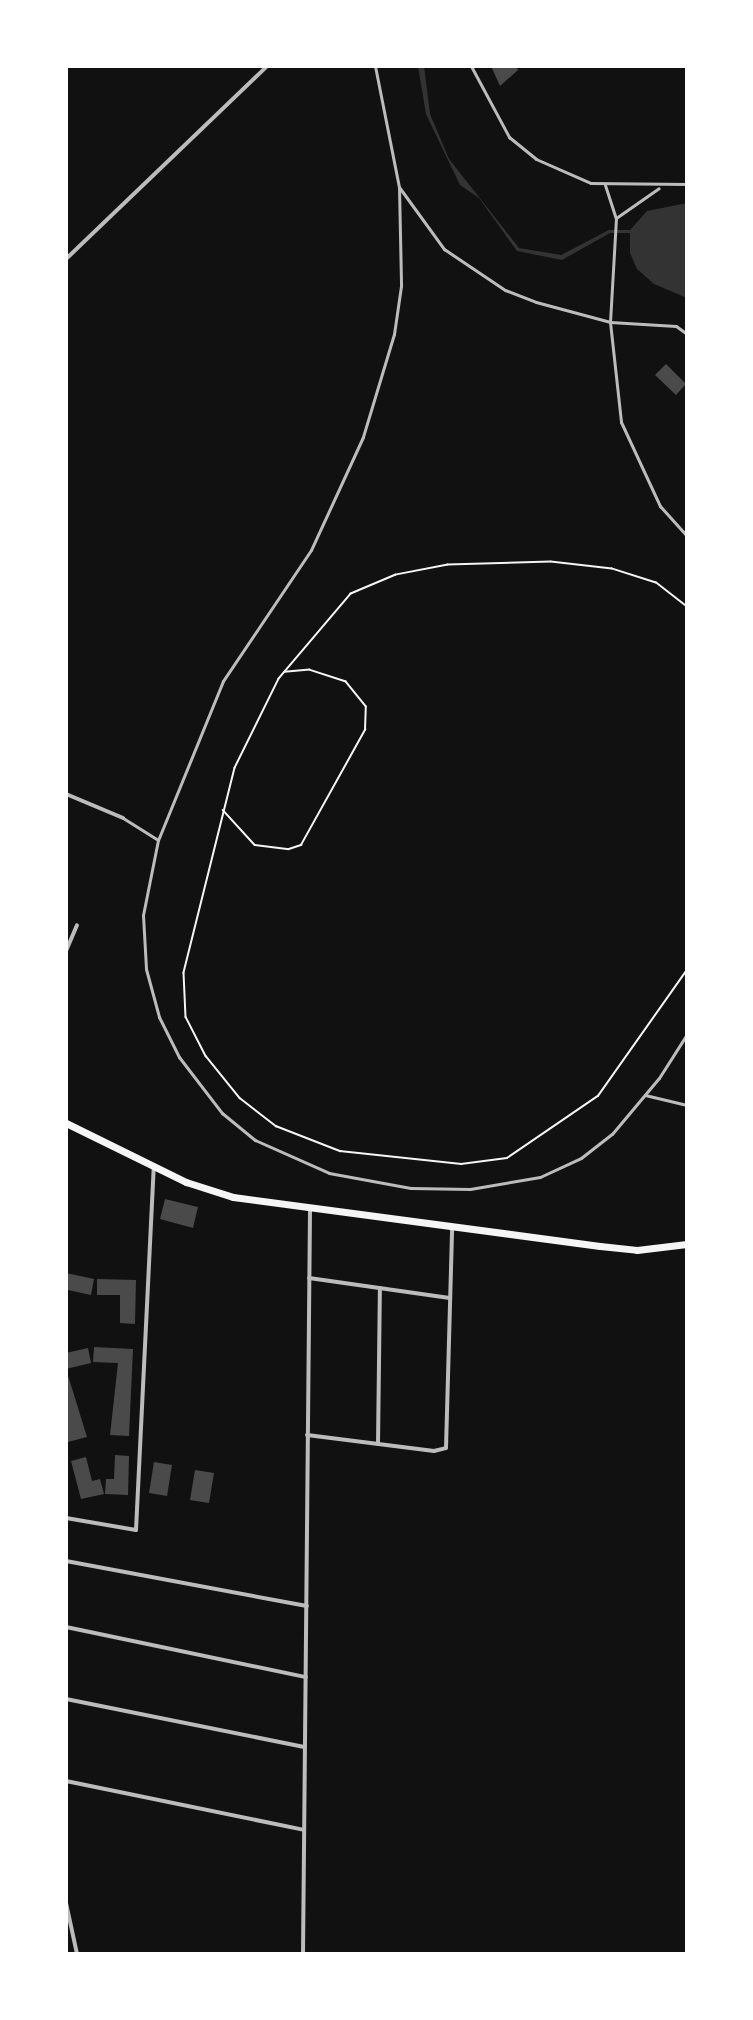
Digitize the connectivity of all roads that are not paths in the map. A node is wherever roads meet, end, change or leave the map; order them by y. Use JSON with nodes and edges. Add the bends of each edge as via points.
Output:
{"nodes":[{"id":1,"x":267,"y":66,"type":"edge"},
{"id":2,"x":375,"y":66,"type":"edge"},
{"id":3,"x":471,"y":66,"type":"edge"},
{"id":4,"x":687,"y":184,"type":"edge"},
{"id":5,"x":605,"y":185,"type":"junction"},
{"id":6,"x":399,"y":187,"type":"junction"},
{"id":7,"x":661,"y":187,"type":"junction"},
{"id":8,"x":616,"y":218,"type":"junction"},
{"id":9,"x":66,"y":259,"type":"edge"},
{"id":10,"x":610,"y":322,"type":"junction"},
{"id":11,"x":687,"y":334,"type":"edge"},
{"id":12,"x":687,"y":536,"type":"edge"},
{"id":13,"x":66,"y":794,"type":"edge"},
{"id":14,"x":123,"y":818,"type":"joint"},
{"id":15,"x":158,"y":840,"type":"junction"},
{"id":16,"x":77,"y":925,"type":"dead end"},
{"id":17,"x":67,"y":948,"type":"edge"},
{"id":18,"x":687,"y":1034,"type":"edge"},
{"id":19,"x":645,"y":1095,"type":"junction"},
{"id":20,"x":687,"y":1105,"type":"edge"},
{"id":21,"x":66,"y":1123,"type":"edge"},
{"id":22,"x":154,"y":1166,"type":"junction"},
{"id":23,"x":310,"y":1209,"type":"junction"},
{"id":24,"x":452,"y":1228,"type":"junction"},
{"id":25,"x":687,"y":1244,"type":"edge"},
{"id":26,"x":309,"y":1278,"type":"junction"},
{"id":27,"x":380,"y":1288,"type":"junction"},
{"id":28,"x":450,"y":1298,"type":"junction"},
{"id":29,"x":307,"y":1434,"type":"junction"},
{"id":30,"x":378,"y":1444,"type":"junction"},
{"id":31,"x":66,"y":1518,"type":"edge"},
{"id":32,"x":66,"y":1562,"type":"edge"},
{"id":33,"x":307,"y":1606,"type":"junction"},
{"id":34,"x":66,"y":1627,"type":"edge"},
{"id":35,"x":306,"y":1677,"type":"junction"},
{"id":36,"x":66,"y":1699,"type":"edge"},
{"id":37,"x":304,"y":1747,"type":"junction"},
{"id":38,"x":66,"y":1781,"type":"edge"},
{"id":39,"x":304,"y":1830,"type":"junction"},
{"id":40,"x":66,"y":1903,"type":"edge"},
{"id":41,"x":77,"y":1954,"type":"edge"},
{"id":42,"x":303,"y":1954,"type":"edge"}],
"edges":[{"from":1,"to":9,"type":"street"},
{"from":2,"to":6,"type":"street"},
{"from":3,"to":5,"type":"street","via":[[509,137],[571,177]]},
{"from":4,"to":7,"type":"street"},
{"from":5,"to":7,"type":"street"},
{"from":5,"to":8,"type":"street"},
{"from":6,"to":10,"type":"street","via":[[444,249],[472,271],[513,293]]},
{"from":6,"to":15,"type":"street","via":[[400,286],[394,334],[363,437],[311,550],[223,681]]},
{"from":7,"to":8,"type":"street"},
{"from":8,"to":10,"type":"street"},
{"from":10,"to":11,"type":"street","via":[[667,324]]},
{"from":10,"to":12,"type":"street","via":[[621,422],[645,480]]},
{"from":13,"to":14,"type":"street"},
{"from":14,"to":15,"type":"street"},
{"from":15,"to":19,"type":"street","via":[[143,915],[146,969],[159,1017],[179,1057],[222,1113],[255,1140],[329,1173],[411,1188],[470,1189],[540,1177],[581,1158]]},
{"from":16,"to":17,"type":"street"},
{"from":18,"to":19,"type":"street"},
{"from":19,"to":20,"type":"street"},
{"from":21,"to":22,"type":"main road"},
{"from":22,"to":23,"type":"main road","via":[[214,1193]]},
{"from":22,"to":31,"type":"street","via":[[136,1530]]},
{"from":23,"to":24,"type":"main road"},
{"from":23,"to":26,"type":"street"},
{"from":24,"to":25,"type":"main road","via":[[637,1250]]},
{"from":24,"to":28,"type":"street"},
{"from":26,"to":27,"type":"street"},
{"from":26,"to":29,"type":"street"},
{"from":27,"to":28,"type":"street"},
{"from":27,"to":30,"type":"street"},
{"from":28,"to":30,"type":"street","via":[[449,1443],[434,1452]]},
{"from":29,"to":30,"type":"street"},
{"from":29,"to":33,"type":"street"},
{"from":32,"to":33,"type":"street"},
{"from":33,"to":35,"type":"street"},
{"from":34,"to":35,"type":"street"},
{"from":35,"to":37,"type":"street"},
{"from":36,"to":37,"type":"street"},
{"from":37,"to":39,"type":"street"},
{"from":38,"to":39,"type":"street"},
{"from":39,"to":42,"type":"street"},
{"from":40,"to":41,"type":"street"}]}
